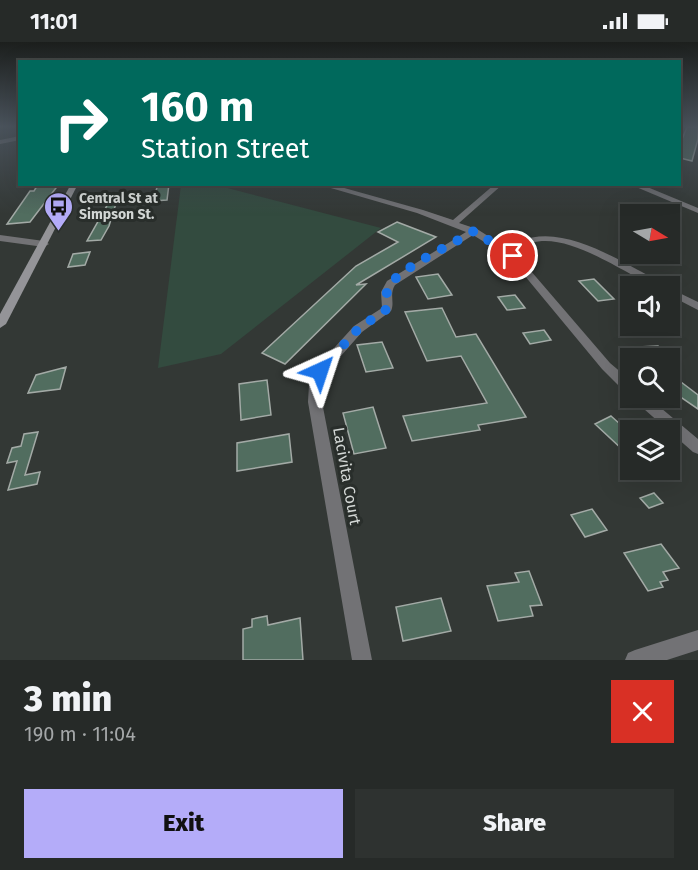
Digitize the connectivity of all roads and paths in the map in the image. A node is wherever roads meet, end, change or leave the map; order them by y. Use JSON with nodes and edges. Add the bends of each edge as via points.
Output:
{"nodes":[{"id":1,"x":74,"y":186,"type":"edge"},
{"id":2,"x":327,"y":186,"type":"edge"},
{"id":3,"x":498,"y":186,"type":"edge"},
{"id":4,"x":637,"y":186,"type":"edge"},
{"id":5,"x":698,"y":211,"type":"edge"},
{"id":6,"x":454,"y":223,"type":"junction"},
{"id":7,"x":474,"y":231,"type":"junction"},
{"id":8,"x":0,"y":238,"type":"edge"},
{"id":9,"x":524,"y":242,"type":"junction"},
{"id":10,"x":495,"y":243,"type":"junction"},
{"id":11,"x":45,"y":244,"type":"junction"},
{"id":12,"x":513,"y":256,"type":"junction"},
{"id":13,"x":640,"y":276,"type":"edge"},
{"id":14,"x":680,"y":297,"type":"edge"},
{"id":15,"x":698,"y":307,"type":"edge"},
{"id":16,"x":0,"y":324,"type":"edge"},
{"id":17,"x":620,"y":379,"type":"edge"},
{"id":18,"x":652,"y":408,"type":"edge"},
{"id":19,"x":698,"y":448,"type":"edge"},
{"id":20,"x":698,"y":640,"type":"edge"},
{"id":21,"x":362,"y":660,"type":"edge"},
{"id":22,"x":637,"y":660,"type":"edge"}],
"edges":[{"from":1,"to":11,"type":"main road"},
{"from":2,"to":6,"type":"street"},
{"from":3,"to":6,"type":"street"},
{"from":4,"to":5,"type":"street"},
{"from":6,"to":7,"type":"street"},
{"from":7,"to":10,"type":"street"},
{"from":7,"to":21,"type":"street","name":"Lacivita Court","via":[[391,283],[386,292],[387,309],[358,329],[317,378],[315,402]]},
{"from":8,"to":11,"type":"street"},
{"from":9,"to":10,"type":"street"},
{"from":9,"to":12,"type":"street","via":[[515,248]]},
{"from":9,"to":13,"type":"street","via":[[544,239],[572,243]]},
{"from":10,"to":12,"type":"street"},
{"from":11,"to":16,"type":"main road"},
{"from":12,"to":17,"type":"street"},
{"from":14,"to":15,"type":"street"},
{"from":18,"to":19,"type":"street"},
{"from":20,"to":22,"type":"street"}]}
